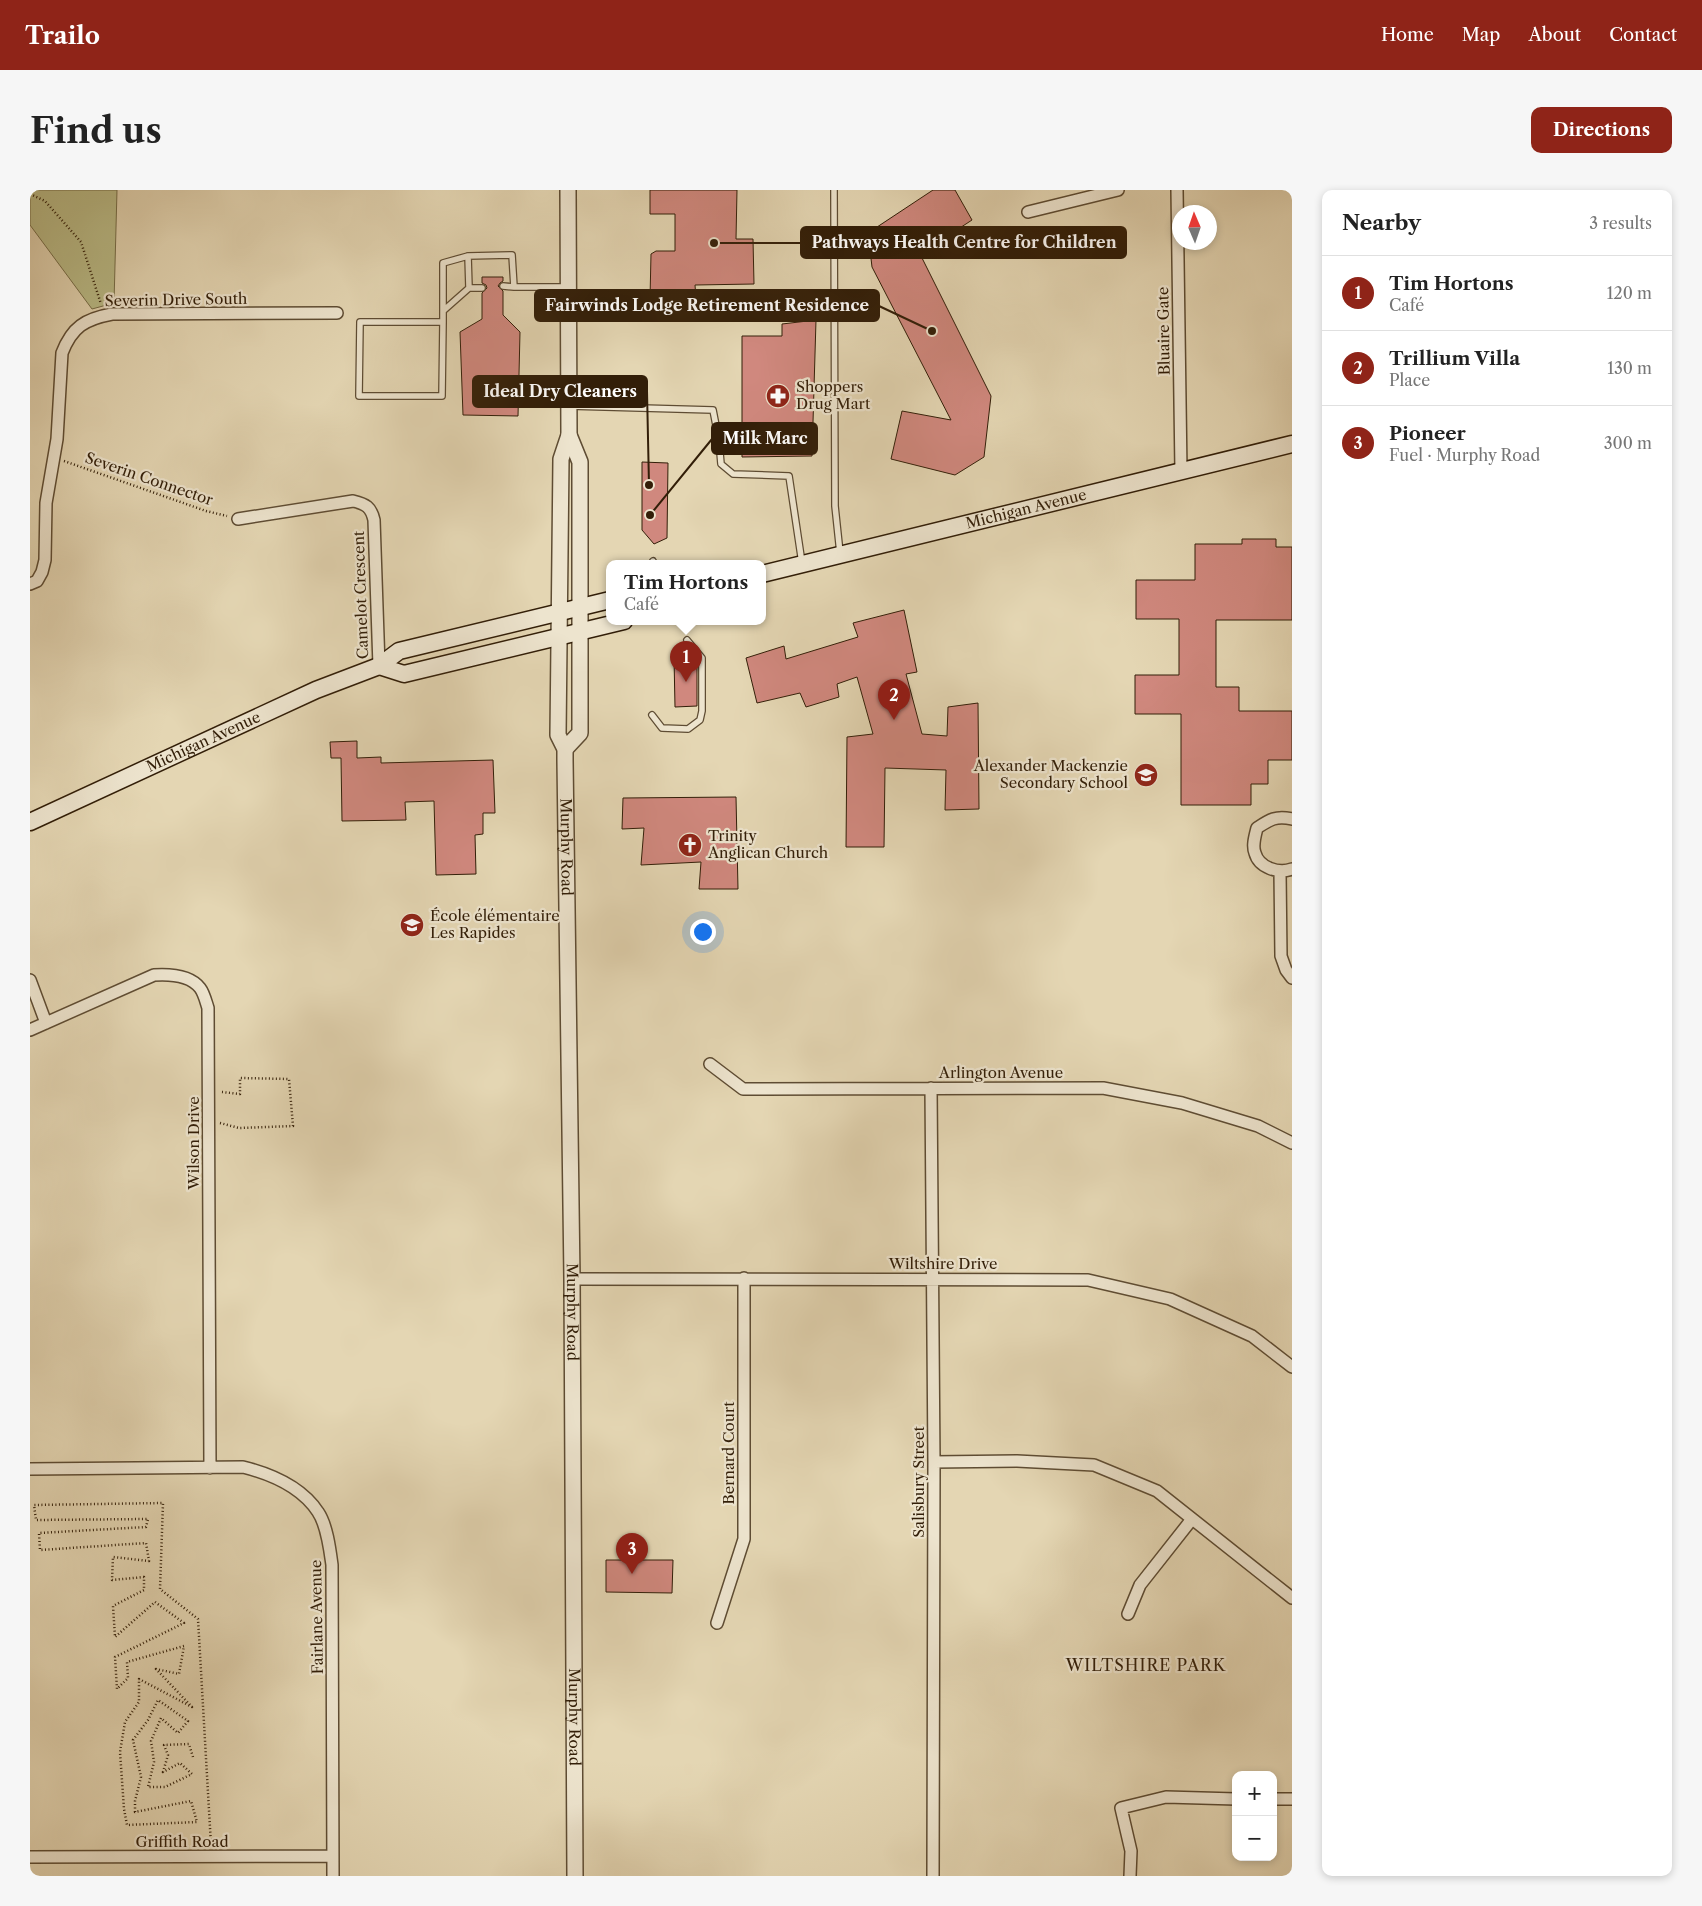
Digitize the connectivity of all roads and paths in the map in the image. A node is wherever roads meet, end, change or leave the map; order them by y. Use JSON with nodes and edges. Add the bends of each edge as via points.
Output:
{"nodes":[{"id":1,"x":568,"y":190,"type":"edge"},
{"id":2,"x":834,"y":190,"type":"edge"},
{"id":3,"x":1118,"y":190,"type":"edge"},
{"id":4,"x":1177,"y":190,"type":"edge"},
{"id":5,"x":30,"y":194,"type":"edge"},
{"id":6,"x":1028,"y":212,"type":"dead end"},
{"id":7,"x":468,"y":256,"type":"junction"},
{"id":8,"x":503,"y":286,"type":"dead end"},
{"id":9,"x":514,"y":287,"type":"junction"},
{"id":10,"x":569,"y":287,"type":"junction"},
{"id":11,"x":469,"y":288,"type":"junction"},
{"id":12,"x":482,"y":288,"type":"dead end"},
{"id":13,"x":442,"y":311,"type":"junction"},
{"id":14,"x":337,"y":313,"type":"dead end"},
{"id":15,"x":105,"y":315,"type":"junction"},
{"id":16,"x":443,"y":322,"type":"junction"},
{"id":17,"x":569,"y":406,"type":"junction"},
{"id":18,"x":569,"y":434,"type":"junction"},
{"id":19,"x":1292,"y":444,"type":"edge"},
{"id":20,"x":54,"y":457,"type":"junction"},
{"id":21,"x":1181,"y":472,"type":"junction"},
{"id":22,"x":238,"y":518,"type":"joint"},
{"id":23,"x":841,"y":555,"type":"junction"},
{"id":24,"x":802,"y":564,"type":"junction"},
{"id":25,"x":766,"y":573,"type":"edge"},
{"id":26,"x":30,"y":584,"type":"edge"},
{"id":27,"x":606,"y":601,"type":"edge"},
{"id":28,"x":580,"y":607,"type":"junction"},
{"id":29,"x":558,"y":611,"type":"junction"},
{"id":30,"x":608,"y":625,"type":"edge"},
{"id":31,"x":581,"y":632,"type":"junction"},
{"id":32,"x":558,"y":638,"type":"junction"},
{"id":33,"x":687,"y":640,"type":"dead end"},
{"id":34,"x":379,"y":666,"type":"junction"},
{"id":35,"x":652,"y":716,"type":"dead end"},
{"id":36,"x":565,"y":749,"type":"junction"},
{"id":37,"x":1292,"y":819,"type":"edge"},
{"id":38,"x":30,"y":822,"type":"edge"},
{"id":39,"x":1292,"y":869,"type":"edge"},
{"id":40,"x":1280,"y":872,"type":"junction"},
{"id":41,"x":1287,"y":902,"type":"edge"},
{"id":42,"x":1292,"y":978,"type":"edge"},
{"id":43,"x":30,"y":980,"type":"edge"},
{"id":44,"x":46,"y":1023,"type":"junction"},
{"id":45,"x":30,"y":1030,"type":"edge"},
{"id":46,"x":710,"y":1064,"type":"dead end"},
{"id":47,"x":931,"y":1088,"type":"junction"},
{"id":48,"x":208,"y":1091,"type":"junction"},
{"id":49,"x":208,"y":1120,"type":"junction"},
{"id":50,"x":1292,"y":1142,"type":"edge"},
{"id":51,"x":744,"y":1278,"type":"junction"},
{"id":52,"x":572,"y":1279,"type":"junction"},
{"id":53,"x":933,"y":1279,"type":"junction"},
{"id":54,"x":1292,"y":1367,"type":"edge"},
{"id":55,"x":934,"y":1462,"type":"junction"},
{"id":56,"x":30,"y":1468,"type":"edge"},
{"id":57,"x":210,"y":1468,"type":"junction"},
{"id":58,"x":1192,"y":1519,"type":"junction"},
{"id":59,"x":1292,"y":1598,"type":"edge"},
{"id":60,"x":1128,"y":1614,"type":"dead end"},
{"id":61,"x":717,"y":1623,"type":"dead end"},
{"id":62,"x":193,"y":1757,"type":"dead end"},
{"id":63,"x":1232,"y":1799,"type":"edge"},
{"id":64,"x":1277,"y":1799,"type":"edge"},
{"id":65,"x":1292,"y":1799,"type":"edge"},
{"id":66,"x":333,"y":1856,"type":"junction"},
{"id":67,"x":30,"y":1857,"type":"edge"},
{"id":68,"x":212,"y":1857,"type":"junction"},
{"id":69,"x":333,"y":1876,"type":"edge"},
{"id":70,"x":575,"y":1876,"type":"edge"},
{"id":71,"x":933,"y":1876,"type":"edge"},
{"id":72,"x":1130,"y":1876,"type":"edge"}],
"edges":[{"from":1,"to":10,"type":"street","name":"Murphy Road"},
{"from":2,"to":23,"type":"lane","via":[[835,506]]},
{"from":3,"to":6,"type":"street"},
{"from":4,"to":21,"type":"street","name":"Bluaire Gate"},
{"from":5,"to":15,"type":"path","via":[[44,201],[81,242]]},
{"from":7,"to":9,"type":"lane","via":[[512,256]]},
{"from":7,"to":11,"type":"lane"},
{"from":7,"to":13,"type":"lane","via":[[443,263]]},
{"from":8,"to":9,"type":"lane"},
{"from":9,"to":10,"type":"lane"},
{"from":10,"to":17,"type":"street","name":"Murphy Road"},
{"from":11,"to":12,"type":"lane"},
{"from":11,"to":13,"type":"lane"},
{"from":13,"to":16,"type":"lane"},
{"from":14,"to":15,"type":"street","name":"Severin Drive South"},
{"from":15,"to":20,"type":"street","name":"Severin Drive South","via":[[78,327],[62,353]]},
{"from":16,"to":16,"type":"lane","via":[[442,396],[359,396],[360,322]]},
{"from":17,"to":18,"type":"street","name":"Murphy Road"},
{"from":17,"to":24,"type":"lane","via":[[713,410],[720,464],[733,474],[789,476]]},
{"from":18,"to":28,"type":"street","name":"Murphy Road","via":[[580,462]]},
{"from":18,"to":29,"type":"street","name":"Murphy Road","via":[[561,459]]},
{"from":19,"to":21,"type":"main road","name":"Michigan Avenue"},
{"from":20,"to":22,"type":"path","name":"Severin Connector","via":[[206,511]]},
{"from":20,"to":26,"type":"street","name":"Severin Drive South","via":[[46,503],[45,560],[37,581]]},
{"from":21,"to":23,"type":"main road","name":"Michigan Avenue"},
{"from":22,"to":34,"type":"street","name":"Camelot Crescent","via":[[353,501],[364,503],[371,510]]},
{"from":23,"to":24,"type":"main road","name":"Michigan Avenue"},
{"from":24,"to":25,"type":"main road","name":"Michigan Avenue"},
{"from":27,"to":28,"type":"main road","name":"Michigan Avenue"},
{"from":28,"to":29,"type":"main road","name":"Michigan Avenue"},
{"from":28,"to":31,"type":"street","name":"Murphy Road"},
{"from":29,"to":32,"type":"street","name":"Murphy Road"},
{"from":29,"to":34,"type":"main road","name":"Michigan Avenue","via":[[399,651]]},
{"from":30,"to":31,"type":"main road"},
{"from":31,"to":32,"type":"main road"},
{"from":31,"to":36,"type":"street","name":"Murphy Road","via":[[580,732]]},
{"from":32,"to":34,"type":"main road","via":[[404,674]]},
{"from":32,"to":36,"type":"street","name":"Murphy Road","via":[[558,735]]},
{"from":33,"to":35,"type":"lane","via":[[702,658],[700,720],[688,728],[662,728]]},
{"from":34,"to":38,"type":"main road","name":"Michigan Avenue","via":[[316,690]]},
{"from":36,"to":52,"type":"street","name":"Murphy Road"},
{"from":37,"to":40,"type":"street","via":[[1271,818],[1257,828],[1254,853],[1263,866]]},
{"from":39,"to":40,"type":"street"},
{"from":40,"to":41,"type":"street"},
{"from":41,"to":42,"type":"street","via":[[1281,956]]},
{"from":43,"to":44,"type":"street"},
{"from":44,"to":45,"type":"street"},
{"from":44,"to":48,"type":"street","name":"Wilson Drive","via":[[154,975],[171,974],[189,979],[200,989],[208,1008]]},
{"from":46,"to":47,"type":"street","name":"Arlington Avenue","via":[[742,1088]]},
{"from":47,"to":50,"type":"street","name":"Arlington Avenue","via":[[1103,1088],[1182,1103],[1258,1126]]},
{"from":47,"to":53,"type":"street","name":"Salisbury Street"},
{"from":48,"to":49,"type":"street","name":"Wilson Drive"},
{"from":48,"to":49,"type":"path","via":[[240,1094],[240,1078],[289,1079],[293,1126],[239,1128]]},
{"from":49,"to":57,"type":"street","name":"Wilson Drive"},
{"from":51,"to":52,"type":"street","name":"Wiltshire Drive"},
{"from":51,"to":53,"type":"street","name":"Wiltshire Drive"},
{"from":51,"to":61,"type":"street","name":"Bernard Court","via":[[744,1538]]},
{"from":52,"to":70,"type":"street","name":"Murphy Road"},
{"from":53,"to":54,"type":"street","name":"Wiltshire Drive","via":[[1088,1280],[1170,1299],[1252,1336]]},
{"from":53,"to":55,"type":"street","name":"Salisbury Street"},
{"from":55,"to":58,"type":"street","via":[[1017,1461],[1094,1465],[1157,1491]]},
{"from":55,"to":71,"type":"street","name":"Salisbury Street"},
{"from":56,"to":57,"type":"street","name":"Fairlane Avenue"},
{"from":57,"to":66,"type":"street","name":"Fairlane Avenue","via":[[243,1467],[283,1481],[319,1513],[329,1544],[332,1565]]},
{"from":58,"to":59,"type":"street"},
{"from":58,"to":60,"type":"street","via":[[1140,1585]]},
{"from":62,"to":68,"type":"path","via":[[189,1744],[164,1745],[168,1755],[163,1772],[180,1763],[192,1774],[165,1787],[148,1787],[154,1762],[151,1741],[161,1718],[178,1733],[188,1721],[158,1700],[133,1740],[141,1776],[135,1801],[136,1812],[191,1801],[197,1822],[127,1825],[120,1752],[125,1722],[139,1702],[139,1679],[192,1707],[156,1669],[179,1674],[184,1646],[127,1662],[128,1678],[118,1689],[115,1658],[184,1623],[155,1602],[115,1637],[113,1606],[144,1590],[144,1577],[112,1580],[113,1557],[149,1561],[146,1543],[40,1550],[39,1533],[146,1527],[148,1520],[36,1520],[34,1505],[163,1503],[160,1588],[198,1619]]},
{"from":63,"to":72,"type":"street","via":[[1166,1797],[1121,1808],[1130,1851]]},
{"from":64,"to":65,"type":"street"},
{"from":66,"to":68,"type":"street","name":"Griffith Road"},
{"from":66,"to":69,"type":"street","name":"Fairlane Avenue"},
{"from":67,"to":68,"type":"street","name":"Griffith Road"}]}
